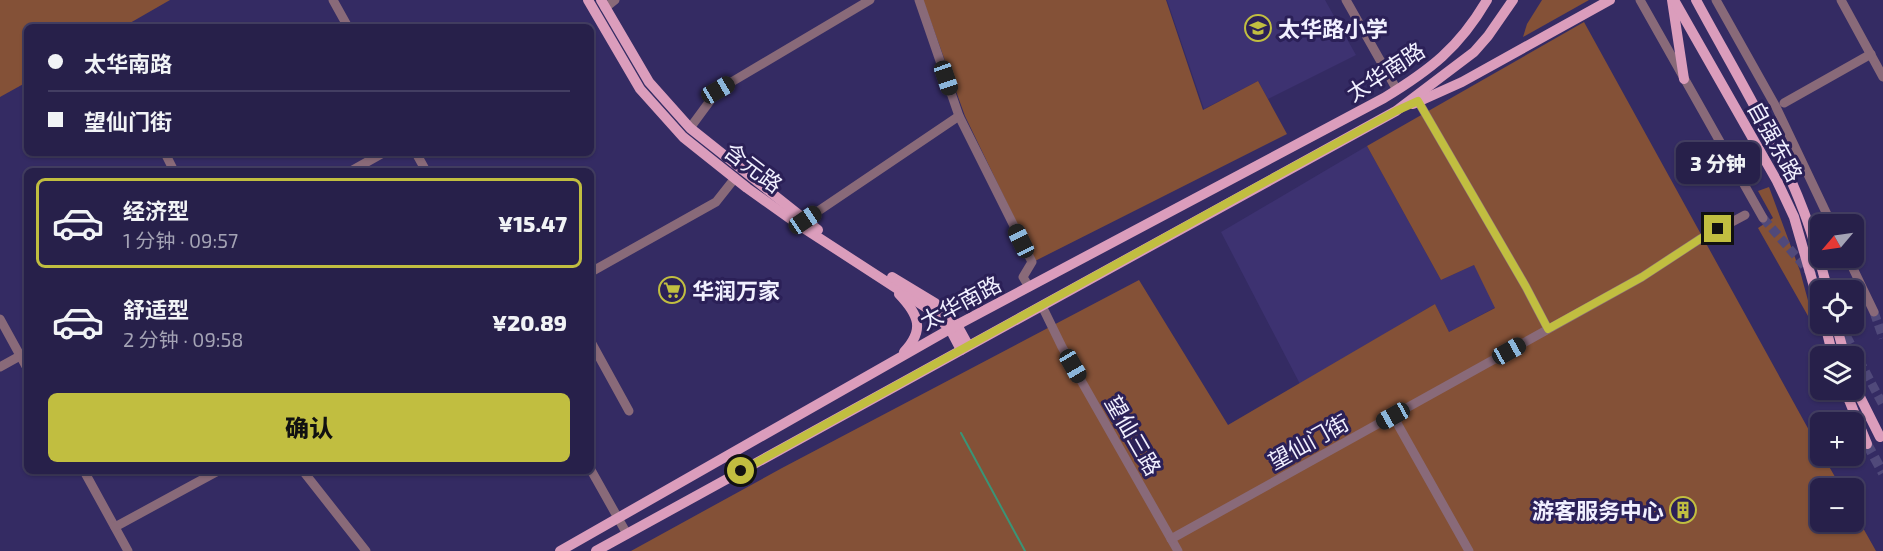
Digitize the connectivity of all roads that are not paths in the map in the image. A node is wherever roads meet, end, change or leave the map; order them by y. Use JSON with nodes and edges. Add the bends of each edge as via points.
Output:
{"nodes":[{"id":1,"x":333,"y":0,"type":"edge"},
{"id":2,"x":588,"y":0,"type":"edge"},
{"id":3,"x":615,"y":0,"type":"edge"},
{"id":4,"x":870,"y":0,"type":"edge"},
{"id":5,"x":919,"y":0,"type":"edge"},
{"id":6,"x":1346,"y":0,"type":"edge"},
{"id":7,"x":1486,"y":0,"type":"edge"},
{"id":8,"x":1512,"y":0,"type":"edge"},
{"id":9,"x":1610,"y":0,"type":"edge"},
{"id":10,"x":1640,"y":0,"type":"edge"},
{"id":11,"x":1673,"y":0,"type":"edge"},
{"id":12,"x":1695,"y":0,"type":"edge"},
{"id":13,"x":1716,"y":0,"type":"edge"},
{"id":14,"x":1841,"y":0,"type":"edge"},
{"id":15,"x":603,"y":4,"type":"edge"},
{"id":16,"x":346,"y":24,"type":"edge"},
{"id":17,"x":1870,"y":54,"type":"junction"},
{"id":18,"x":1883,"y":77,"type":"edge"},
{"id":19,"x":1684,"y":79,"type":"junction"},
{"id":20,"x":1396,"y":90,"type":"junction"},
{"id":21,"x":1418,"y":101,"type":"junction"},
{"id":22,"x":1784,"y":103,"type":"dead end"},
{"id":23,"x":1396,"y":111,"type":"junction"},
{"id":24,"x":959,"y":116,"type":"junction"},
{"id":25,"x":690,"y":128,"type":"junction"},
{"id":26,"x":378,"y":156,"type":"edge"},
{"id":27,"x":356,"y":168,"type":"edge"},
{"id":28,"x":735,"y":178,"type":"junction"},
{"id":29,"x":1827,"y":214,"type":"edge"},
{"id":30,"x":1745,"y":215,"type":"dead end"},
{"id":31,"x":1763,"y":218,"type":"tunnel mouth"},
{"id":32,"x":805,"y":220,"type":"junction"},
{"id":33,"x":1853,"y":268,"type":"edge"},
{"id":34,"x":594,"y":270,"type":"edge"},
{"id":35,"x":884,"y":280,"type":"junction"},
{"id":36,"x":1812,"y":280,"type":"edge"},
{"id":37,"x":1825,"y":280,"type":"edge"},
{"id":38,"x":1029,"y":287,"type":"junction"},
{"id":39,"x":1042,"y":306,"type":"junction"},
{"id":40,"x":1874,"y":312,"type":"tunnel mouth"},
{"id":41,"x":0,"y":319,"type":"edge"},
{"id":42,"x":954,"y":327,"type":"junction"},
{"id":43,"x":1548,"y":329,"type":"junction"},
{"id":44,"x":594,"y":347,"type":"edge"},
{"id":45,"x":964,"y":347,"type":"junction"},
{"id":46,"x":24,"y":354,"type":"edge"},
{"id":47,"x":897,"y":360,"type":"junction"},
{"id":48,"x":0,"y":367,"type":"edge"},
{"id":49,"x":1849,"y":400,"type":"edge"},
{"id":50,"x":1862,"y":400,"type":"edge"},
{"id":51,"x":629,"y":411,"type":"dead end"},
{"id":52,"x":1393,"y":416,"type":"junction"},
{"id":53,"x":1880,"y":437,"type":"tunnel mouth"},
{"id":54,"x":1867,"y":444,"type":"tunnel mouth"},
{"id":55,"x":86,"y":474,"type":"edge"},
{"id":56,"x":212,"y":474,"type":"edge"},
{"id":57,"x":305,"y":474,"type":"edge"},
{"id":58,"x":593,"y":474,"type":"edge"},
{"id":59,"x":618,"y":518,"type":"junction"},
{"id":60,"x":115,"y":527,"type":"junction"},
{"id":61,"x":627,"y":534,"type":"junction"},
{"id":62,"x":1171,"y":539,"type":"junction"},
{"id":63,"x":128,"y":551,"type":"edge"},
{"id":64,"x":366,"y":551,"type":"edge"},
{"id":65,"x":560,"y":551,"type":"edge"},
{"id":66,"x":596,"y":551,"type":"edge"},
{"id":67,"x":1178,"y":551,"type":"edge"},
{"id":68,"x":1469,"y":551,"type":"edge"}],
"edges":[{"from":1,"to":16,"type":"street"},
{"from":2,"to":28,"type":"main road","name":"含元路","via":[[640,89],[683,137]]},
{"from":3,"to":15,"type":"street"},
{"from":4,"to":25,"type":"street","via":[[718,90]]},
{"from":5,"to":24,"type":"street"},
{"from":6,"to":20,"type":"street"},
{"from":7,"to":20,"type":"main road","name":"太华南路","via":[[1454,46],[1433,66]]},
{"from":8,"to":23,"type":"main road","name":"太华南路","via":[[1474,52]]},
{"from":9,"to":21,"type":"main road","via":[[1462,82]]},
{"from":10,"to":19,"type":"street"},
{"from":11,"to":19,"type":"main road"},
{"from":11,"to":36,"type":"main road","name":"自强东路","via":[[1786,199]]},
{"from":12,"to":37,"type":"main road","name":"自强东路","via":[[1788,174]]},
{"from":13,"to":29,"type":"street","via":[[1776,106]]},
{"from":14,"to":17,"type":"street"},
{"from":15,"to":25,"type":"main road","name":"含元路","via":[[649,82]]},
{"from":17,"to":18,"type":"street"},
{"from":17,"to":22,"type":"street"},
{"from":19,"to":31,"type":"street"},
{"from":20,"to":38,"type":"main road","name":"太华南路"},
{"from":21,"to":23,"type":"main road"},
{"from":21,"to":43,"type":"street"},
{"from":23,"to":39,"type":"main road","name":"太华南路"},
{"from":24,"to":32,"type":"street"},
{"from":24,"to":38,"type":"street","via":[[1032,262],[1023,277]]},
{"from":25,"to":32,"type":"main road","name":"含元路"},
{"from":26,"to":27,"type":"street"},
{"from":28,"to":34,"type":"street","via":[[716,202]]},
{"from":28,"to":35,"type":"main road","name":"含元路"},
{"from":30,"to":43,"type":"street","name":"望仙门街"},
{"from":32,"to":42,"type":"main road","name":"含元路","via":[[934,303]]},
{"from":33,"to":40,"type":"street"},
{"from":35,"to":42,"type":"main road","name":"含元路"},
{"from":35,"to":47,"type":"main road","via":[[907,302],[917,319],[914,340]]},
{"from":38,"to":42,"type":"main road","name":"太华南路"},
{"from":39,"to":45,"type":"main road","name":"太华南路"},
{"from":39,"to":62,"type":"street","name":"望仙三路"},
{"from":41,"to":46,"type":"street"},
{"from":42,"to":45,"type":"main road","name":"含元路"},
{"from":42,"to":47,"type":"main road","name":"太华南路"},
{"from":43,"to":52,"type":"street","name":"望仙门街"},
{"from":44,"to":51,"type":"street"},
{"from":45,"to":61,"type":"main road","name":"太华南路"},
{"from":46,"to":48,"type":"street"},
{"from":47,"to":59,"type":"main road","name":"太华南路"},
{"from":49,"to":54,"type":"main road"},
{"from":50,"to":53,"type":"main road"},
{"from":52,"to":62,"type":"street","name":"望仙门街"},
{"from":52,"to":68,"type":"street"},
{"from":55,"to":60,"type":"street"},
{"from":56,"to":60,"type":"street"},
{"from":57,"to":64,"type":"street"},
{"from":58,"to":59,"type":"street"},
{"from":59,"to":61,"type":"street"},
{"from":59,"to":65,"type":"main road","name":"太华南路"},
{"from":60,"to":63,"type":"street"},
{"from":61,"to":66,"type":"main road","name":"太华南路"},
{"from":62,"to":67,"type":"street","name":"望仙三路"}]}
